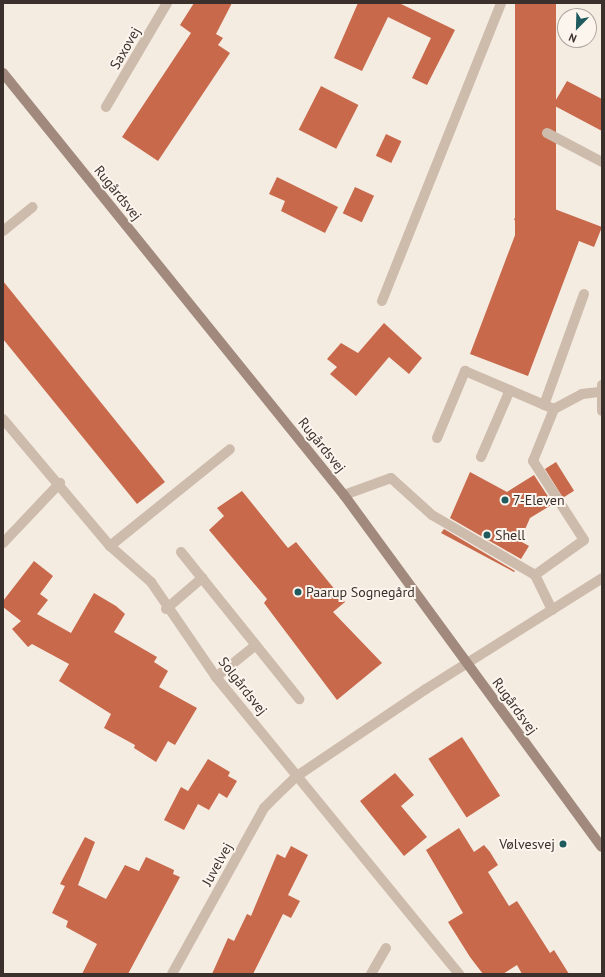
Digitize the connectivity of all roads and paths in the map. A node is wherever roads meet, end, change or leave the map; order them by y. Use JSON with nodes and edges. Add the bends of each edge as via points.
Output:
{"nodes":[{"id":1,"x":167,"y":3,"type":"edge"},
{"id":2,"x":501,"y":3,"type":"edge"},
{"id":3,"x":3,"y":73,"type":"edge"},
{"id":4,"x":106,"y":107,"type":"dead end"},
{"id":5,"x":547,"y":133,"type":"dead end"},
{"id":6,"x":602,"y":162,"type":"edge"},
{"id":7,"x":32,"y":207,"type":"dead end"},
{"id":8,"x":3,"y":231,"type":"edge"},
{"id":9,"x":584,"y":294,"type":"dead end"},
{"id":10,"x":382,"y":301,"type":"dead end"},
{"id":11,"x":601,"y":388,"type":"edge"},
{"id":12,"x":510,"y":390,"type":"junction"},
{"id":13,"x":544,"y":405,"type":"junction"},
{"id":14,"x":554,"y":409,"type":"junction"},
{"id":15,"x":602,"y":411,"type":"edge"},
{"id":16,"x":3,"y":419,"type":"edge"},
{"id":17,"x":437,"y":438,"type":"dead end"},
{"id":18,"x":230,"y":449,"type":"dead end"},
{"id":19,"x":481,"y":457,"type":"dead end"},
{"id":20,"x":60,"y":483,"type":"junction"},
{"id":21,"x":344,"y":495,"type":"junction"},
{"id":22,"x":3,"y":543,"type":"edge"},
{"id":23,"x":110,"y":546,"type":"junction"},
{"id":24,"x":181,"y":552,"type":"dead end"},
{"id":25,"x":535,"y":575,"type":"junction"},
{"id":26,"x":202,"y":578,"type":"junction"},
{"id":27,"x":602,"y":578,"type":"edge"},
{"id":28,"x":166,"y":609,"type":"junction"},
{"id":29,"x":552,"y":610,"type":"junction"},
{"id":30,"x":256,"y":645,"type":"junction"},
{"id":31,"x":467,"y":664,"type":"junction"},
{"id":32,"x":216,"y":677,"type":"junction"},
{"id":33,"x":299,"y":699,"type":"dead end"},
{"id":34,"x":298,"y":776,"type":"junction"},
{"id":35,"x":602,"y":847,"type":"edge"},
{"id":36,"x":386,"y":948,"type":"dead end"},
{"id":37,"x":172,"y":974,"type":"edge"},
{"id":38,"x":371,"y":974,"type":"edge"},
{"id":39,"x":459,"y":974,"type":"edge"}],
"edges":[{"from":1,"to":4,"type":"street","name":"Saxovej"},
{"from":2,"to":10,"type":"street"},
{"from":3,"to":21,"type":"main road","name":"Rugårdsvej"},
{"from":5,"to":6,"type":"street"},
{"from":7,"to":8,"type":"street"},
{"from":9,"to":13,"type":"street"},
{"from":11,"to":14,"type":"street","via":[[582,394]]},
{"from":11,"to":15,"type":"street"},
{"from":12,"to":13,"type":"street"},
{"from":12,"to":17,"type":"street","via":[[465,371]]},
{"from":12,"to":19,"type":"street"},
{"from":13,"to":14,"type":"street"},
{"from":14,"to":25,"type":"street","via":[[533,461],[584,540]]},
{"from":16,"to":20,"type":"street","name":"Solgårdsvej"},
{"from":18,"to":23,"type":"street"},
{"from":20,"to":22,"type":"street"},
{"from":20,"to":23,"type":"street","name":"Solgårdsvej"},
{"from":21,"to":25,"type":"street","via":[[392,478],[432,515]]},
{"from":21,"to":31,"type":"main road","name":"Rugårdsvej"},
{"from":23,"to":28,"type":"street","name":"Solgårdsvej","via":[[151,582]]},
{"from":24,"to":26,"type":"street"},
{"from":25,"to":29,"type":"street"},
{"from":26,"to":28,"type":"street"},
{"from":26,"to":30,"type":"street"},
{"from":27,"to":29,"type":"street"},
{"from":28,"to":32,"type":"street","name":"Solgårdsvej"},
{"from":29,"to":31,"type":"street"},
{"from":30,"to":32,"type":"street"},
{"from":30,"to":33,"type":"street"},
{"from":31,"to":34,"type":"street"},
{"from":31,"to":35,"type":"main road","name":"Rugårdsvej"},
{"from":32,"to":34,"type":"street","name":"Solgårdsvej"},
{"from":34,"to":37,"type":"street","name":"Juvelvej","via":[[264,808]]},
{"from":34,"to":39,"type":"street","name":"Solgårdsvej"},
{"from":36,"to":38,"type":"street"}]}
